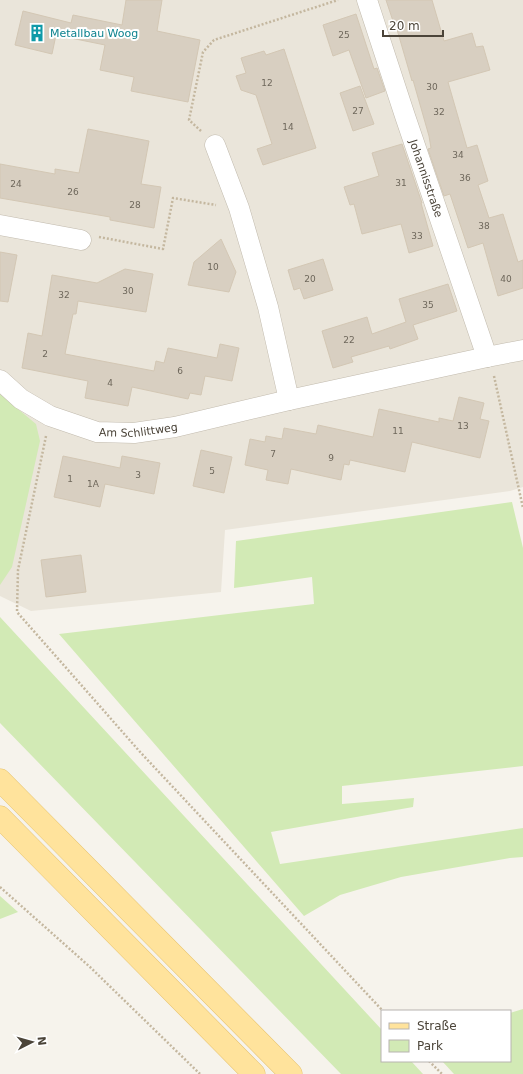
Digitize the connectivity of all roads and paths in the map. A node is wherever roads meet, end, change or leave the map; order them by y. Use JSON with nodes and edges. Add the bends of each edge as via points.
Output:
{"nodes":[{"id":1,"x":338,"y":0,"type":"edge"},
{"id":2,"x":367,"y":0,"type":"edge"},
{"id":3,"x":215,"y":145,"type":"joint"},
{"id":4,"x":239,"y":208,"type":"junction"},
{"id":5,"x":0,"y":225,"type":"edge"},
{"id":6,"x":81,"y":240,"type":"joint"},
{"id":7,"x":523,"y":350,"type":"edge"},
{"id":8,"x":487,"y":357,"type":"junction"},
{"id":9,"x":0,"y":380,"type":"edge"},
{"id":10,"x":289,"y":400,"type":"junction"},
{"id":11,"x":50,"y":416,"type":"junction"},
{"id":12,"x":523,"y":508,"type":"edge"},
{"id":13,"x":0,"y":780,"type":"edge"},
{"id":14,"x":0,"y":817,"type":"edge"},
{"id":15,"x":0,"y":887,"type":"edge"},
{"id":16,"x":382,"y":1010,"type":"edge"},
{"id":17,"x":430,"y":1062,"type":"edge"},
{"id":18,"x":200,"y":1074,"type":"edge"},
{"id":19,"x":254,"y":1074,"type":"edge"},
{"id":20,"x":291,"y":1074,"type":"edge"},
{"id":21,"x":442,"y":1074,"type":"edge"}],
"edges":[{"from":1,"to":3,"type":"path","via":[[214,40],[203,52],[189,120]]},
{"from":2,"to":8,"type":"street","name":"Johannisstraße"},
{"from":3,"to":4,"type":"street"},
{"from":4,"to":6,"type":"path","via":[[173,198],[163,249],[96,236]]},
{"from":4,"to":10,"type":"street","via":[[268,307]]},
{"from":5,"to":6,"type":"street"},
{"from":7,"to":8,"type":"street","name":"Am Schlittweg"},
{"from":8,"to":10,"type":"street","name":"Am Schlittweg"},
{"from":8,"to":12,"type":"path"},
{"from":9,"to":11,"type":"street","name":"Am Schlittweg","via":[[21,399]]},
{"from":10,"to":11,"type":"street","name":"Am Schlittweg","via":[[175,427],[134,433],[97,432]]},
{"from":11,"to":16,"type":"path","via":[[18,570],[17,612],[141,753]]},
{"from":13,"to":20,"type":"main road"},
{"from":14,"to":19,"type":"main road"},
{"from":15,"to":18,"type":"path","via":[[90,967]]},
{"from":17,"to":21,"type":"path"}]}
